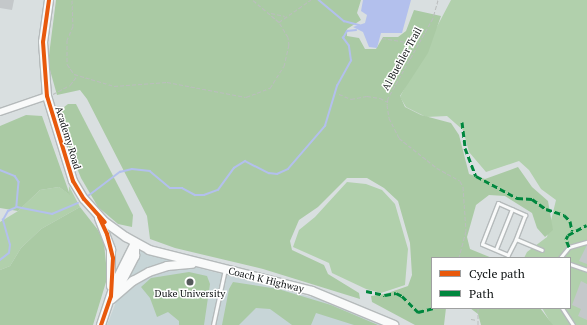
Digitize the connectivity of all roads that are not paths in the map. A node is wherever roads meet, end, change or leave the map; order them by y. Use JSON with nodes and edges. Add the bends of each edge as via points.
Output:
{"nodes":[{"id":1,"x":50,"y":0,"type":"edge"},
{"id":2,"x":47,"y":96,"type":"junction"},
{"id":3,"x":0,"y":112,"type":"edge"},
{"id":4,"x":512,"y":209,"type":"junction"},
{"id":5,"x":97,"y":214,"type":"junction"},
{"id":6,"x":516,"y":239,"type":"junction"},
{"id":7,"x":587,"y":242,"type":"edge"},
{"id":8,"x":135,"y":243,"type":"junction"},
{"id":9,"x":496,"y":249,"type":"junction"},
{"id":10,"x":542,"y":250,"type":"dead end"},
{"id":11,"x":561,"y":257,"type":"edge"},
{"id":12,"x":200,"y":263,"type":"junction"},
{"id":13,"x":571,"y":264,"type":"edge"},
{"id":14,"x":225,"y":269,"type":"junction"},
{"id":15,"x":587,"y":270,"type":"edge"},
{"id":16,"x":110,"y":300,"type":"junction"},
{"id":17,"x":563,"y":309,"type":"edge"},
{"id":18,"x":101,"y":325,"type":"edge"},
{"id":19,"x":212,"y":325,"type":"edge"},
{"id":20,"x":394,"y":325,"type":"edge"},
{"id":21,"x":573,"y":325,"type":"edge"}],
"edges":[{"from":1,"to":2,"type":"main road","name":"Academy Road","via":[[43,42]]},
{"from":2,"to":3,"type":"street"},
{"from":2,"to":5,"type":"main road","name":"Academy Road","via":[[69,170],[84,199]]},
{"from":4,"to":6,"type":"lane","via":[[525,215]]},
{"from":4,"to":9,"type":"lane"},
{"from":4,"to":9,"type":"lane","via":[[498,203],[482,244]]},
{"from":5,"to":8,"type":"main road","name":"Academy Road"},
{"from":5,"to":16,"type":"main road","via":[[112,250]]},
{"from":6,"to":9,"type":"lane","via":[[508,255]]},
{"from":6,"to":10,"type":"lane"},
{"from":7,"to":11,"type":"lane","via":[[569,247]]},
{"from":8,"to":12,"type":"main road","name":"Coach K Highway","via":[[157,252]]},
{"from":8,"to":16,"type":"main road","via":[[135,256]]},
{"from":12,"to":14,"type":"main road","name":"Coach K Highway"},
{"from":12,"to":16,"type":"main road","via":[[167,266],[149,272],[133,281]]},
{"from":13,"to":15,"type":"lane"},
{"from":14,"to":19,"type":"lane"},
{"from":14,"to":20,"type":"main road","name":"Coach K Highway","via":[[318,293]]},
{"from":16,"to":18,"type":"main road"},
{"from":17,"to":21,"type":"lane"}]}
